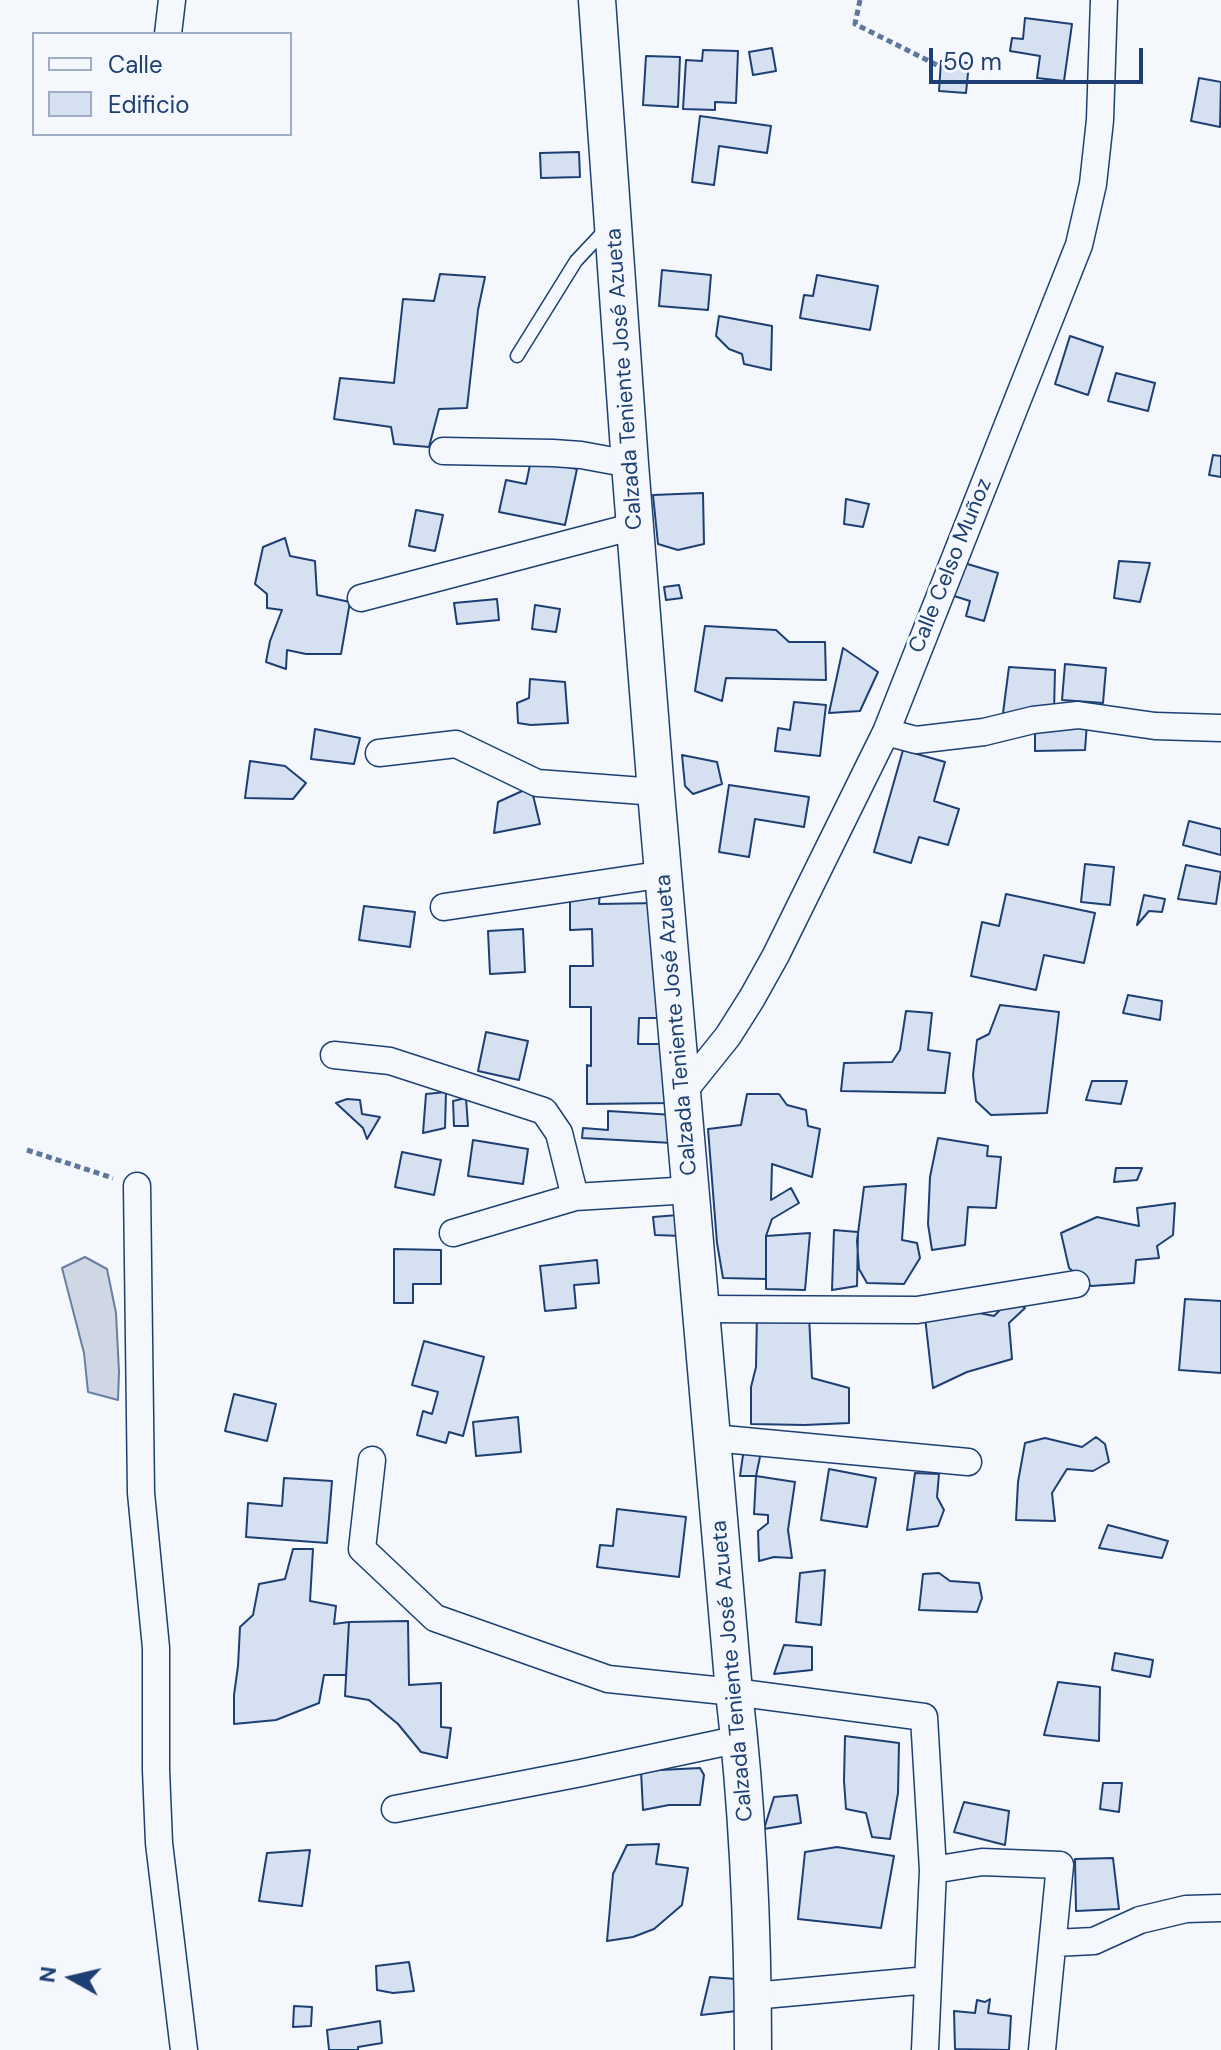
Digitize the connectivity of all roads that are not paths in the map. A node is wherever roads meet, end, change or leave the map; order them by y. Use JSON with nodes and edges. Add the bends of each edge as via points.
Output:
{"nodes":[{"id":1,"x":172,"y":0,"type":"edge"},
{"id":2,"x":597,"y":0,"type":"edge"},
{"id":3,"x":1104,"y":0,"type":"edge"},
{"id":4,"x":168,"y":32,"type":"edge"},
{"id":5,"x":613,"y":221,"type":"junction"},
{"id":6,"x":517,"y":356,"type":"dead end"},
{"id":7,"x":443,"y":451,"type":"dead end"},
{"id":8,"x":630,"y":464,"type":"junction"},
{"id":9,"x":635,"y":526,"type":"junction"},
{"id":10,"x":361,"y":598,"type":"dead end"},
{"id":11,"x":1221,"y":728,"type":"edge"},
{"id":12,"x":886,"y":732,"type":"junction"},
{"id":13,"x":379,"y":753,"type":"dead end"},
{"id":14,"x":656,"y":792,"type":"junction"},
{"id":15,"x":665,"y":874,"type":"junction"},
{"id":16,"x":444,"y":907,"type":"dead end"},
{"id":17,"x":334,"y":1055,"type":"dead end"},
{"id":18,"x":683,"y":1092,"type":"junction"},
{"id":19,"x":137,"y":1186,"type":"road end"},
{"id":20,"x":691,"y":1190,"type":"junction"},
{"id":21,"x":575,"y":1197,"type":"junction"},
{"id":22,"x":453,"y":1233,"type":"dead end"},
{"id":23,"x":1076,"y":1284,"type":"dead end"},
{"id":24,"x":701,"y":1309,"type":"junction"},
{"id":25,"x":713,"y":1438,"type":"junction"},
{"id":26,"x":372,"y":1460,"type":"dead end"},
{"id":27,"x":968,"y":1462,"type":"dead end"},
{"id":28,"x":734,"y":1692,"type":"junction"},
{"id":29,"x":740,"y":1739,"type":"junction"},
{"id":30,"x":395,"y":1809,"type":"dead end"},
{"id":31,"x":933,"y":1870,"type":"junction"},
{"id":32,"x":1221,"y":1908,"type":"edge"},
{"id":33,"x":1054,"y":1943,"type":"junction"},
{"id":34,"x":928,"y":1980,"type":"junction"},
{"id":35,"x":753,"y":1996,"type":"junction"},
{"id":36,"x":184,"y":2050,"type":"edge"},
{"id":37,"x":753,"y":2050,"type":"edge"},
{"id":38,"x":925,"y":2050,"type":"edge"},
{"id":39,"x":1042,"y":2050,"type":"edge"}],
"edges":[{"from":1,"to":4,"type":"street"},
{"from":2,"to":5,"type":"main road","name":"Calzada Teniente José Azueta"},
{"from":3,"to":12,"type":"street","name":"Calle Celso Muñoz","via":[[1100,120],[1079,245]]},
{"from":5,"to":6,"type":"lane","via":[[576,261]]},
{"from":5,"to":8,"type":"main road","name":"Calzada Teniente José Azueta"},
{"from":7,"to":8,"type":"street","via":[[581,455]]},
{"from":8,"to":9,"type":"main road","name":"Calzada Teniente José Azueta"},
{"from":9,"to":10,"type":"street"},
{"from":9,"to":14,"type":"main road","name":"Calzada Teniente José Azueta"},
{"from":11,"to":12,"type":"street","via":[[1078,715],[916,740]]},
{"from":12,"to":18,"type":"street","name":"Calle Celso Muñoz","via":[[752,998]]},
{"from":13,"to":14,"type":"street","via":[[456,744],[537,783]]},
{"from":14,"to":15,"type":"main road","name":"Calzada Teniente José Azueta"},
{"from":15,"to":16,"type":"street"},
{"from":15,"to":18,"type":"main road","name":"Calzada Teniente José Azueta"},
{"from":17,"to":21,"type":"street","via":[[390,1061],[544,1111],[559,1133]]},
{"from":18,"to":20,"type":"main road","name":"Calzada Teniente José Azueta"},
{"from":19,"to":36,"type":"street","via":[[141,1493],[156,1648],[159,1843]]},
{"from":20,"to":21,"type":"street"},
{"from":20,"to":24,"type":"main road","name":"Calzada Teniente José Azueta"},
{"from":21,"to":22,"type":"street"},
{"from":23,"to":24,"type":"street","via":[[917,1310]]},
{"from":24,"to":25,"type":"main road","name":"Calzada Teniente José Azueta"},
{"from":25,"to":27,"type":"street"},
{"from":25,"to":28,"type":"main road","name":"Calzada Teniente José Azueta"},
{"from":26,"to":28,"type":"street","via":[[362,1549],[435,1618],[608,1679]]},
{"from":28,"to":29,"type":"main road","name":"Calzada Teniente José Azueta"},
{"from":28,"to":31,"type":"street","via":[[924,1717]]},
{"from":29,"to":30,"type":"street"},
{"from":29,"to":35,"type":"main road","name":"Calzada Teniente José Azueta"},
{"from":31,"to":33,"type":"street","via":[[982,1862],[1060,1865]]},
{"from":31,"to":34,"type":"street"},
{"from":32,"to":33,"type":"street","via":[[1186,1909],[1140,1920],[1094,1941]]},
{"from":33,"to":39,"type":"street"},
{"from":34,"to":35,"type":"street"},
{"from":34,"to":38,"type":"street"},
{"from":35,"to":37,"type":"main road","name":"Calzada Teniente José Azueta"}]}
